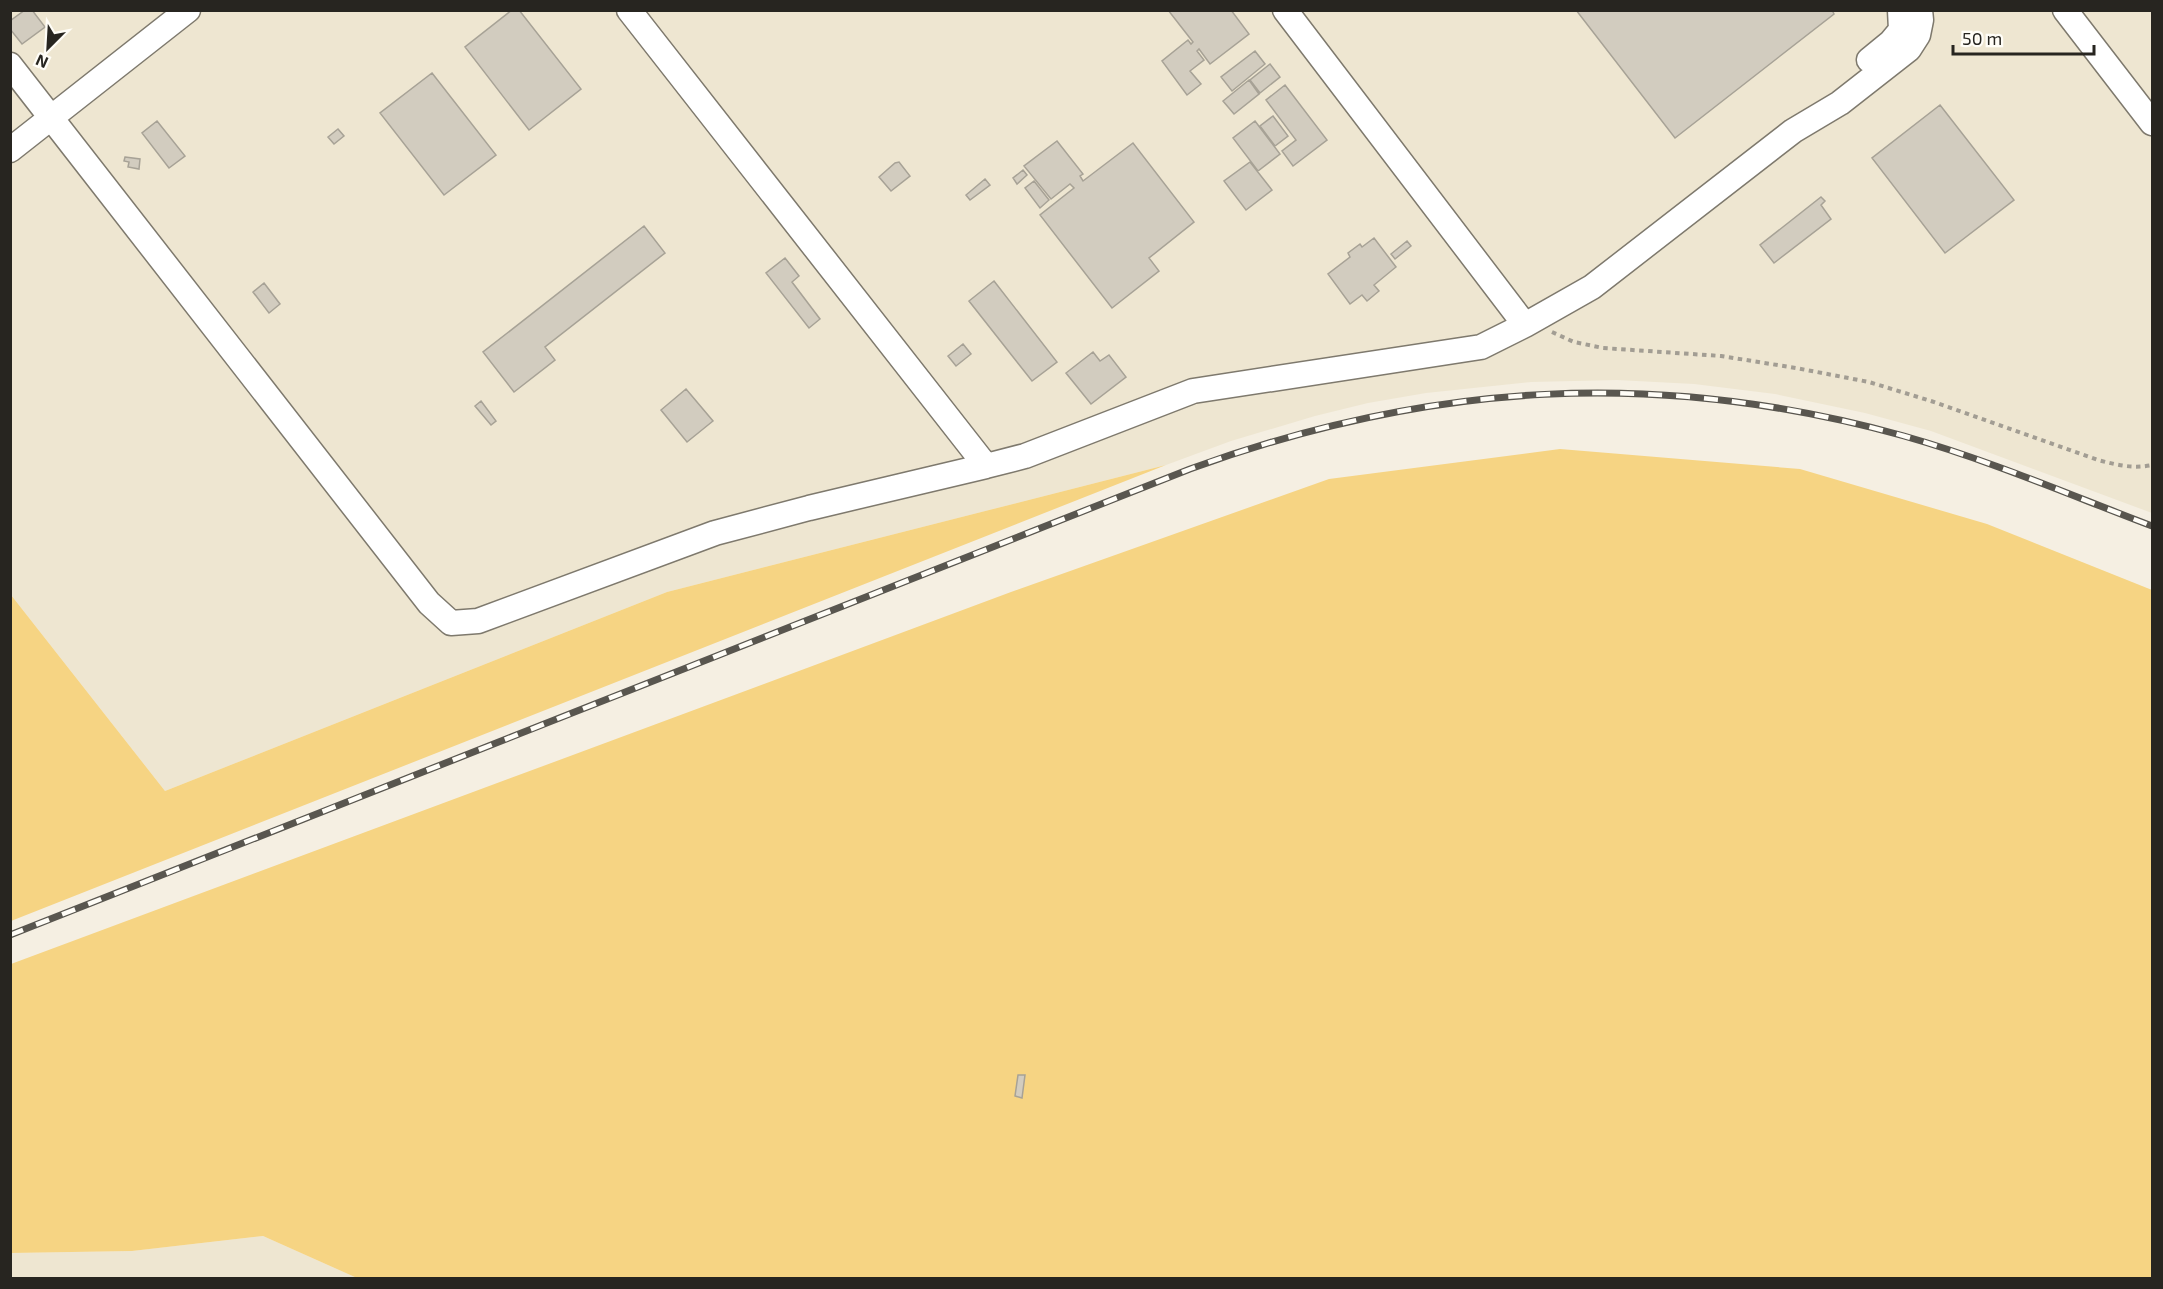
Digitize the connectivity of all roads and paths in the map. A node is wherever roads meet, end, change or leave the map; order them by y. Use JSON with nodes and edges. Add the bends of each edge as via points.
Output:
{"nodes":[{"id":1,"x":188,"y":10,"type":"edge"},
{"id":2,"x":629,"y":10,"type":"edge"},
{"id":3,"x":1285,"y":10,"type":"edge"},
{"id":4,"x":1900,"y":10,"type":"edge"},
{"id":5,"x":1920,"y":10,"type":"edge"},
{"id":6,"x":2065,"y":10,"type":"edge"},
{"id":7,"x":10,"y":65,"type":"edge"},
{"id":8,"x":52,"y":117,"type":"junction"},
{"id":9,"x":2152,"y":123,"type":"edge"},
{"id":10,"x":1793,"y":131,"type":"junction"},
{"id":11,"x":10,"y":150,"type":"edge"},
{"id":12,"x":1525,"y":325,"type":"junction"},
{"id":13,"x":2152,"y":465,"type":"edge"},
{"id":14,"x":986,"y":466,"type":"junction"}],
"edges":[{"from":1,"to":8,"type":"lane"},
{"from":2,"to":14,"type":"lane"},
{"from":3,"to":12,"type":"lane"},
{"from":4,"to":10,"type":"lane","via":[[1900,30],[1891,42],[1831,92]]},
{"from":5,"to":10,"type":"lane","via":[[1918,35],[1909,49],[1840,103]]},
{"from":6,"to":9,"type":"lane"},
{"from":7,"to":8,"type":"lane"},
{"from":8,"to":11,"type":"lane"},
{"from":8,"to":14,"type":"lane","via":[[429,603],[451,622],[478,621],[715,533]]},
{"from":10,"to":12,"type":"lane","via":[[1592,287]]},
{"from":12,"to":13,"type":"path","via":[[1603,348],[1721,356],[1869,382],[2098,460],[2140,468]]},
{"from":12,"to":14,"type":"lane","via":[[1481,347],[1193,391],[1025,456]]}]}
